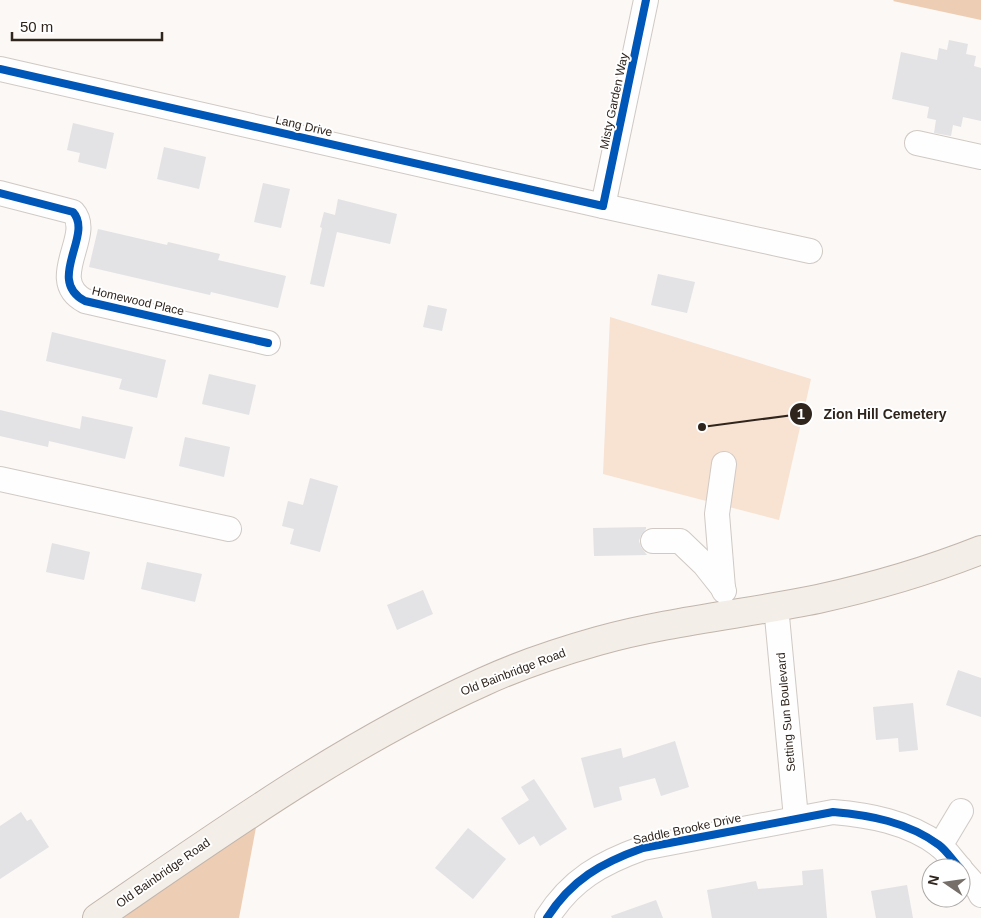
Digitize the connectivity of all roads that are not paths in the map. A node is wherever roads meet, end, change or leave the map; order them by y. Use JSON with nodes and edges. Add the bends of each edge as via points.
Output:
{"nodes":[{"id":1,"x":646,"y":0,"type":"edge"},
{"id":2,"x":0,"y":69,"type":"edge"},
{"id":3,"x":917,"y":143,"type":"dead end"},
{"id":4,"x":981,"y":157,"type":"edge"},
{"id":5,"x":0,"y":192,"type":"edge"},
{"id":6,"x":603,"y":206,"type":"junction"},
{"id":7,"x":810,"y":251,"type":"dead end"},
{"id":8,"x":268,"y":343,"type":"dead end"},
{"id":9,"x":724,"y":464,"type":"dead end"},
{"id":10,"x":0,"y":479,"type":"edge"},
{"id":11,"x":228,"y":529,"type":"dead end"},
{"id":12,"x":653,"y":541,"type":"dead end"},
{"id":13,"x":981,"y":550,"type":"edge"},
{"id":14,"x":723,"y":588,"type":"junction"},
{"id":15,"x":776,"y":606,"type":"junction"},
{"id":16,"x":728,"y":614,"type":"junction"},
{"id":17,"x":961,"y":811,"type":"dead end"},
{"id":18,"x":796,"y":818,"type":"junction"},
{"id":19,"x":940,"y":846,"type":"junction"},
{"id":20,"x":950,"y":858,"type":"edge"},
{"id":21,"x":971,"y":881,"type":"edge"},
{"id":22,"x":981,"y":895,"type":"edge"},
{"id":23,"x":97,"y":918,"type":"edge"},
{"id":24,"x":547,"y":918,"type":"edge"}],
"edges":[{"from":1,"to":6,"type":"street","name":"Misty Garden Way"},
{"from":2,"to":6,"type":"street","name":"Lang Drive"},
{"from":3,"to":4,"type":"street"},
{"from":5,"to":8,"type":"street","name":"Homewood Place","via":[[73,212],[78,217],[68,276],[76,297]]},
{"from":6,"to":7,"type":"street","name":"Lang Drive"},
{"from":9,"to":14,"type":"street","via":[[716,514]]},
{"from":10,"to":11,"type":"street"},
{"from":12,"to":14,"type":"street","via":[[680,541]]},
{"from":13,"to":15,"type":"main road","name":"Old Bainbridge Road","via":[[903,578]]},
{"from":14,"to":16,"type":"street"},
{"from":15,"to":16,"type":"main road","name":"Old Bainbridge Road"},
{"from":15,"to":18,"type":"street","name":"Setting Sun Boulevard"},
{"from":16,"to":23,"type":"main road","name":"Old Bainbridge Road","via":[[662,626],[541,659],[424,710],[230,826]]},
{"from":17,"to":19,"type":"street"},
{"from":18,"to":19,"type":"street","name":"Saddle Brooke Drive","via":[[832,812],[861,814],[892,822]]},
{"from":18,"to":24,"type":"street","name":"Saddle Brooke Drive","via":[[642,848],[615,858],[574,885]]},
{"from":19,"to":20,"type":"street","name":"Saddle Brooke Drive"},
{"from":21,"to":22,"type":"street","name":"Saddle Brooke Drive"}]}
